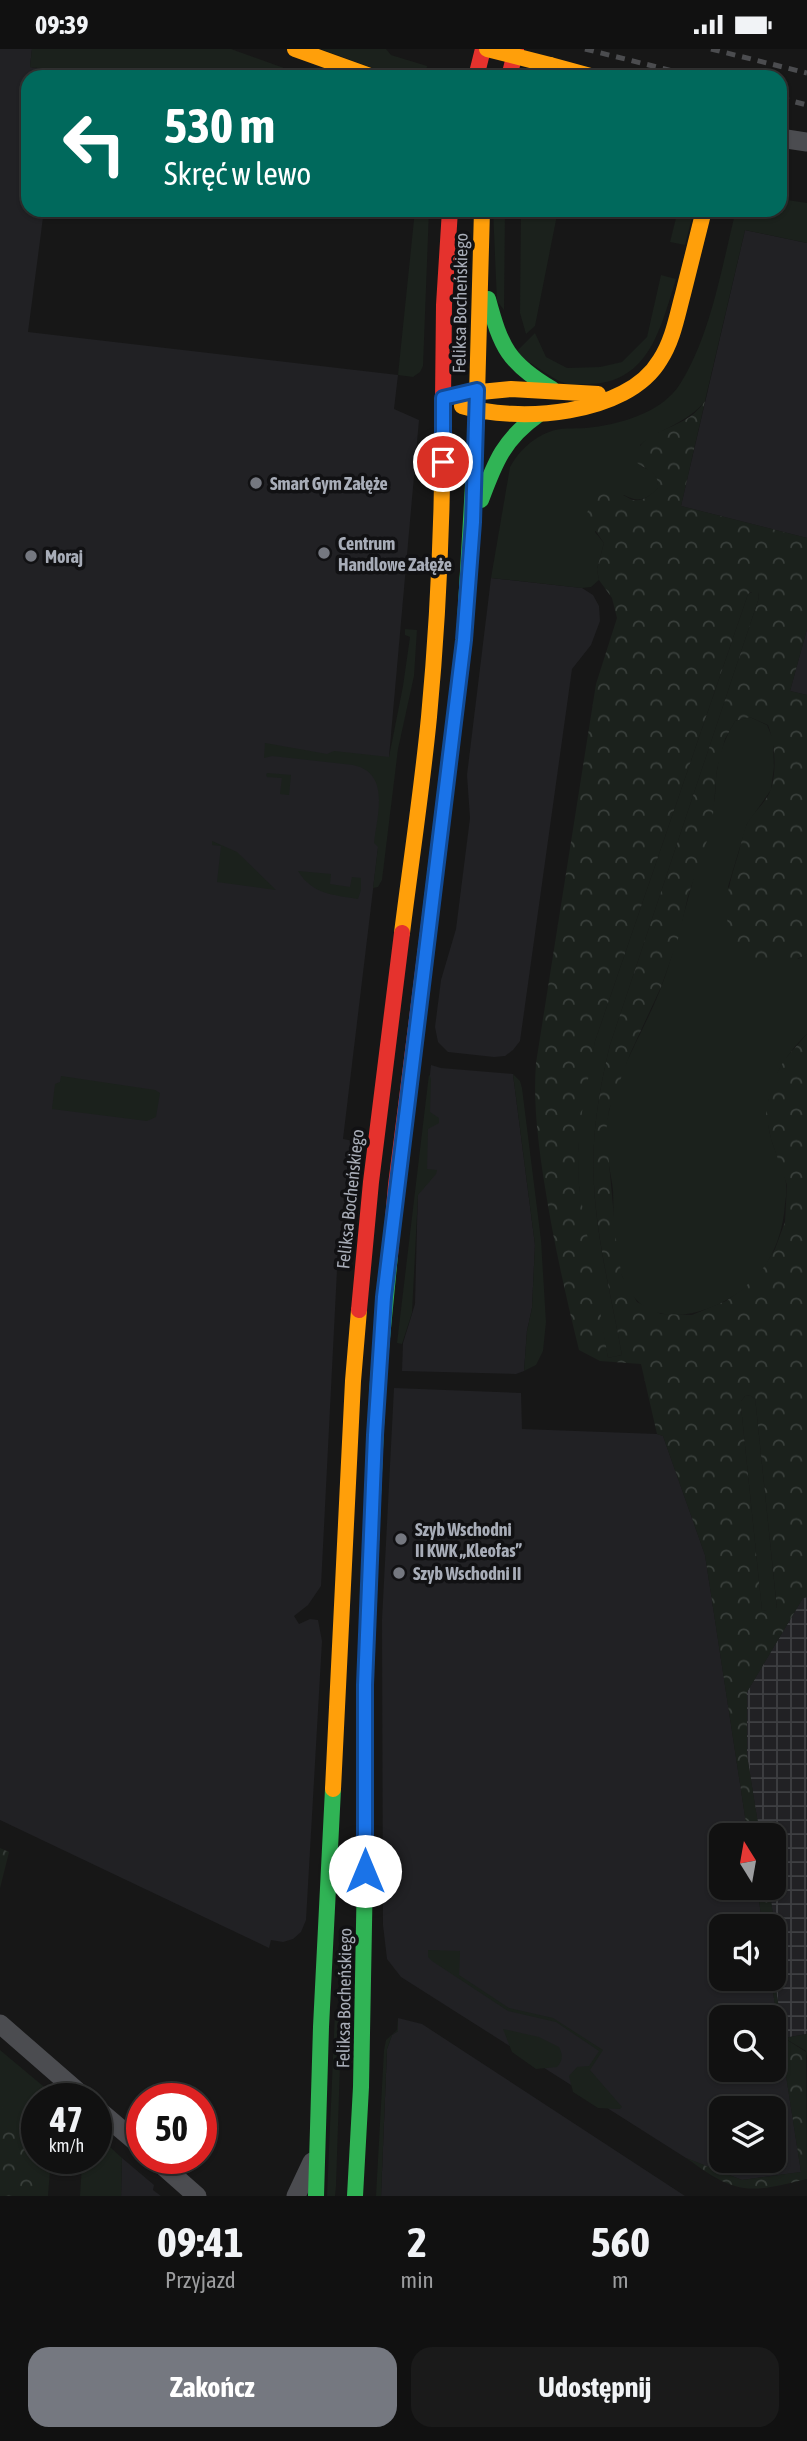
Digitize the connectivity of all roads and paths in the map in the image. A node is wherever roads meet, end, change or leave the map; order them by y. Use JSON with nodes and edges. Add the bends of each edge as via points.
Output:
{"nodes":[{"id":1,"x":295,"y":49,"type":"edge"},
{"id":2,"x":485,"y":49,"type":"edge"},
{"id":3,"x":516,"y":49,"type":"edge"},
{"id":4,"x":354,"y":70,"type":"edge"},
{"id":5,"x":478,"y":70,"type":"edge"},
{"id":6,"x":511,"y":70,"type":"edge"},
{"id":7,"x":568,"y":70,"type":"edge"},
{"id":8,"x":787,"y":139,"type":"edge"},
{"id":9,"x":807,"y":142,"type":"edge"},
{"id":10,"x":449,"y":217,"type":"edge"},
{"id":11,"x":482,"y":217,"type":"edge"},
{"id":12,"x":702,"y":217,"type":"edge"},
{"id":13,"x":479,"y":270,"type":"junction"},
{"id":14,"x":477,"y":390,"type":"junction"},
{"id":15,"x":555,"y":391,"type":"junction"},
{"id":16,"x":614,"y":395,"type":"junction"},
{"id":17,"x":443,"y":398,"type":"junction"},
{"id":18,"x":477,"y":413,"type":"junction"},
{"id":19,"x":538,"y":415,"type":"junction"},
{"id":20,"x":473,"y":522,"type":"junction"},
{"id":21,"x":0,"y":2024,"type":"edge"},
{"id":22,"x":69,"y":2083,"type":"edge"},
{"id":23,"x":112,"y":2122,"type":"edge"},
{"id":24,"x":126,"y":2133,"type":"edge"},
{"id":25,"x":317,"y":2148,"type":"junction"},
{"id":26,"x":173,"y":2174,"type":"edge"},
{"id":27,"x":353,"y":2191,"type":"edge"},
{"id":28,"x":197,"y":2194,"type":"edge"},
{"id":29,"x":296,"y":2196,"type":"edge"},
{"id":30,"x":316,"y":2196,"type":"edge"}],
"edges":[{"from":1,"to":4,"type":"main road"},
{"from":2,"to":5,"type":"main road"},
{"from":2,"to":7,"type":"main road","bridge":true},
{"from":3,"to":6,"type":"main road"},
{"from":8,"to":9,"type":"street"},
{"from":10,"to":17,"type":"main road","name":"Feliksa Bocheńskiego"},
{"from":11,"to":13,"type":"main road","name":"Feliksa Bocheńskiego"},
{"from":12,"to":16,"type":"main road","via":[[665,353],[641,382]]},
{"from":13,"to":14,"type":"main road","name":"Feliksa Bocheńskiego"},
{"from":13,"to":15,"type":"main road","via":[[505,352],[527,375]]},
{"from":14,"to":15,"type":"main road"},
{"from":14,"to":17,"type":"main road"},
{"from":14,"to":18,"type":"main road","name":"Feliksa Bocheńskiego"},
{"from":15,"to":16,"type":"main road"},
{"from":16,"to":19,"type":"main road","via":[[586,407]]},
{"from":17,"to":18,"type":"main road"},
{"from":17,"to":25,"type":"main road","name":"Feliksa Bocheńskiego","via":[[440,562],[429,720],[371,1182],[354,1367]]},
{"from":18,"to":19,"type":"main road"},
{"from":18,"to":20,"type":"main road","name":"Feliksa Bocheńskiego"},
{"from":19,"to":20,"type":"main road","via":[[520,426],[498,454]]},
{"from":20,"to":27,"type":"main road","name":"Feliksa Bocheńskiego","via":[[464,640],[396,1185],[380,1353],[365,1678],[365,1926]]},
{"from":21,"to":22,"type":"street"},
{"from":23,"to":24,"type":"street"},
{"from":25,"to":29,"type":"street"},
{"from":25,"to":30,"type":"main road","name":"Feliksa Bocheńskiego"},
{"from":26,"to":28,"type":"street"}]}
